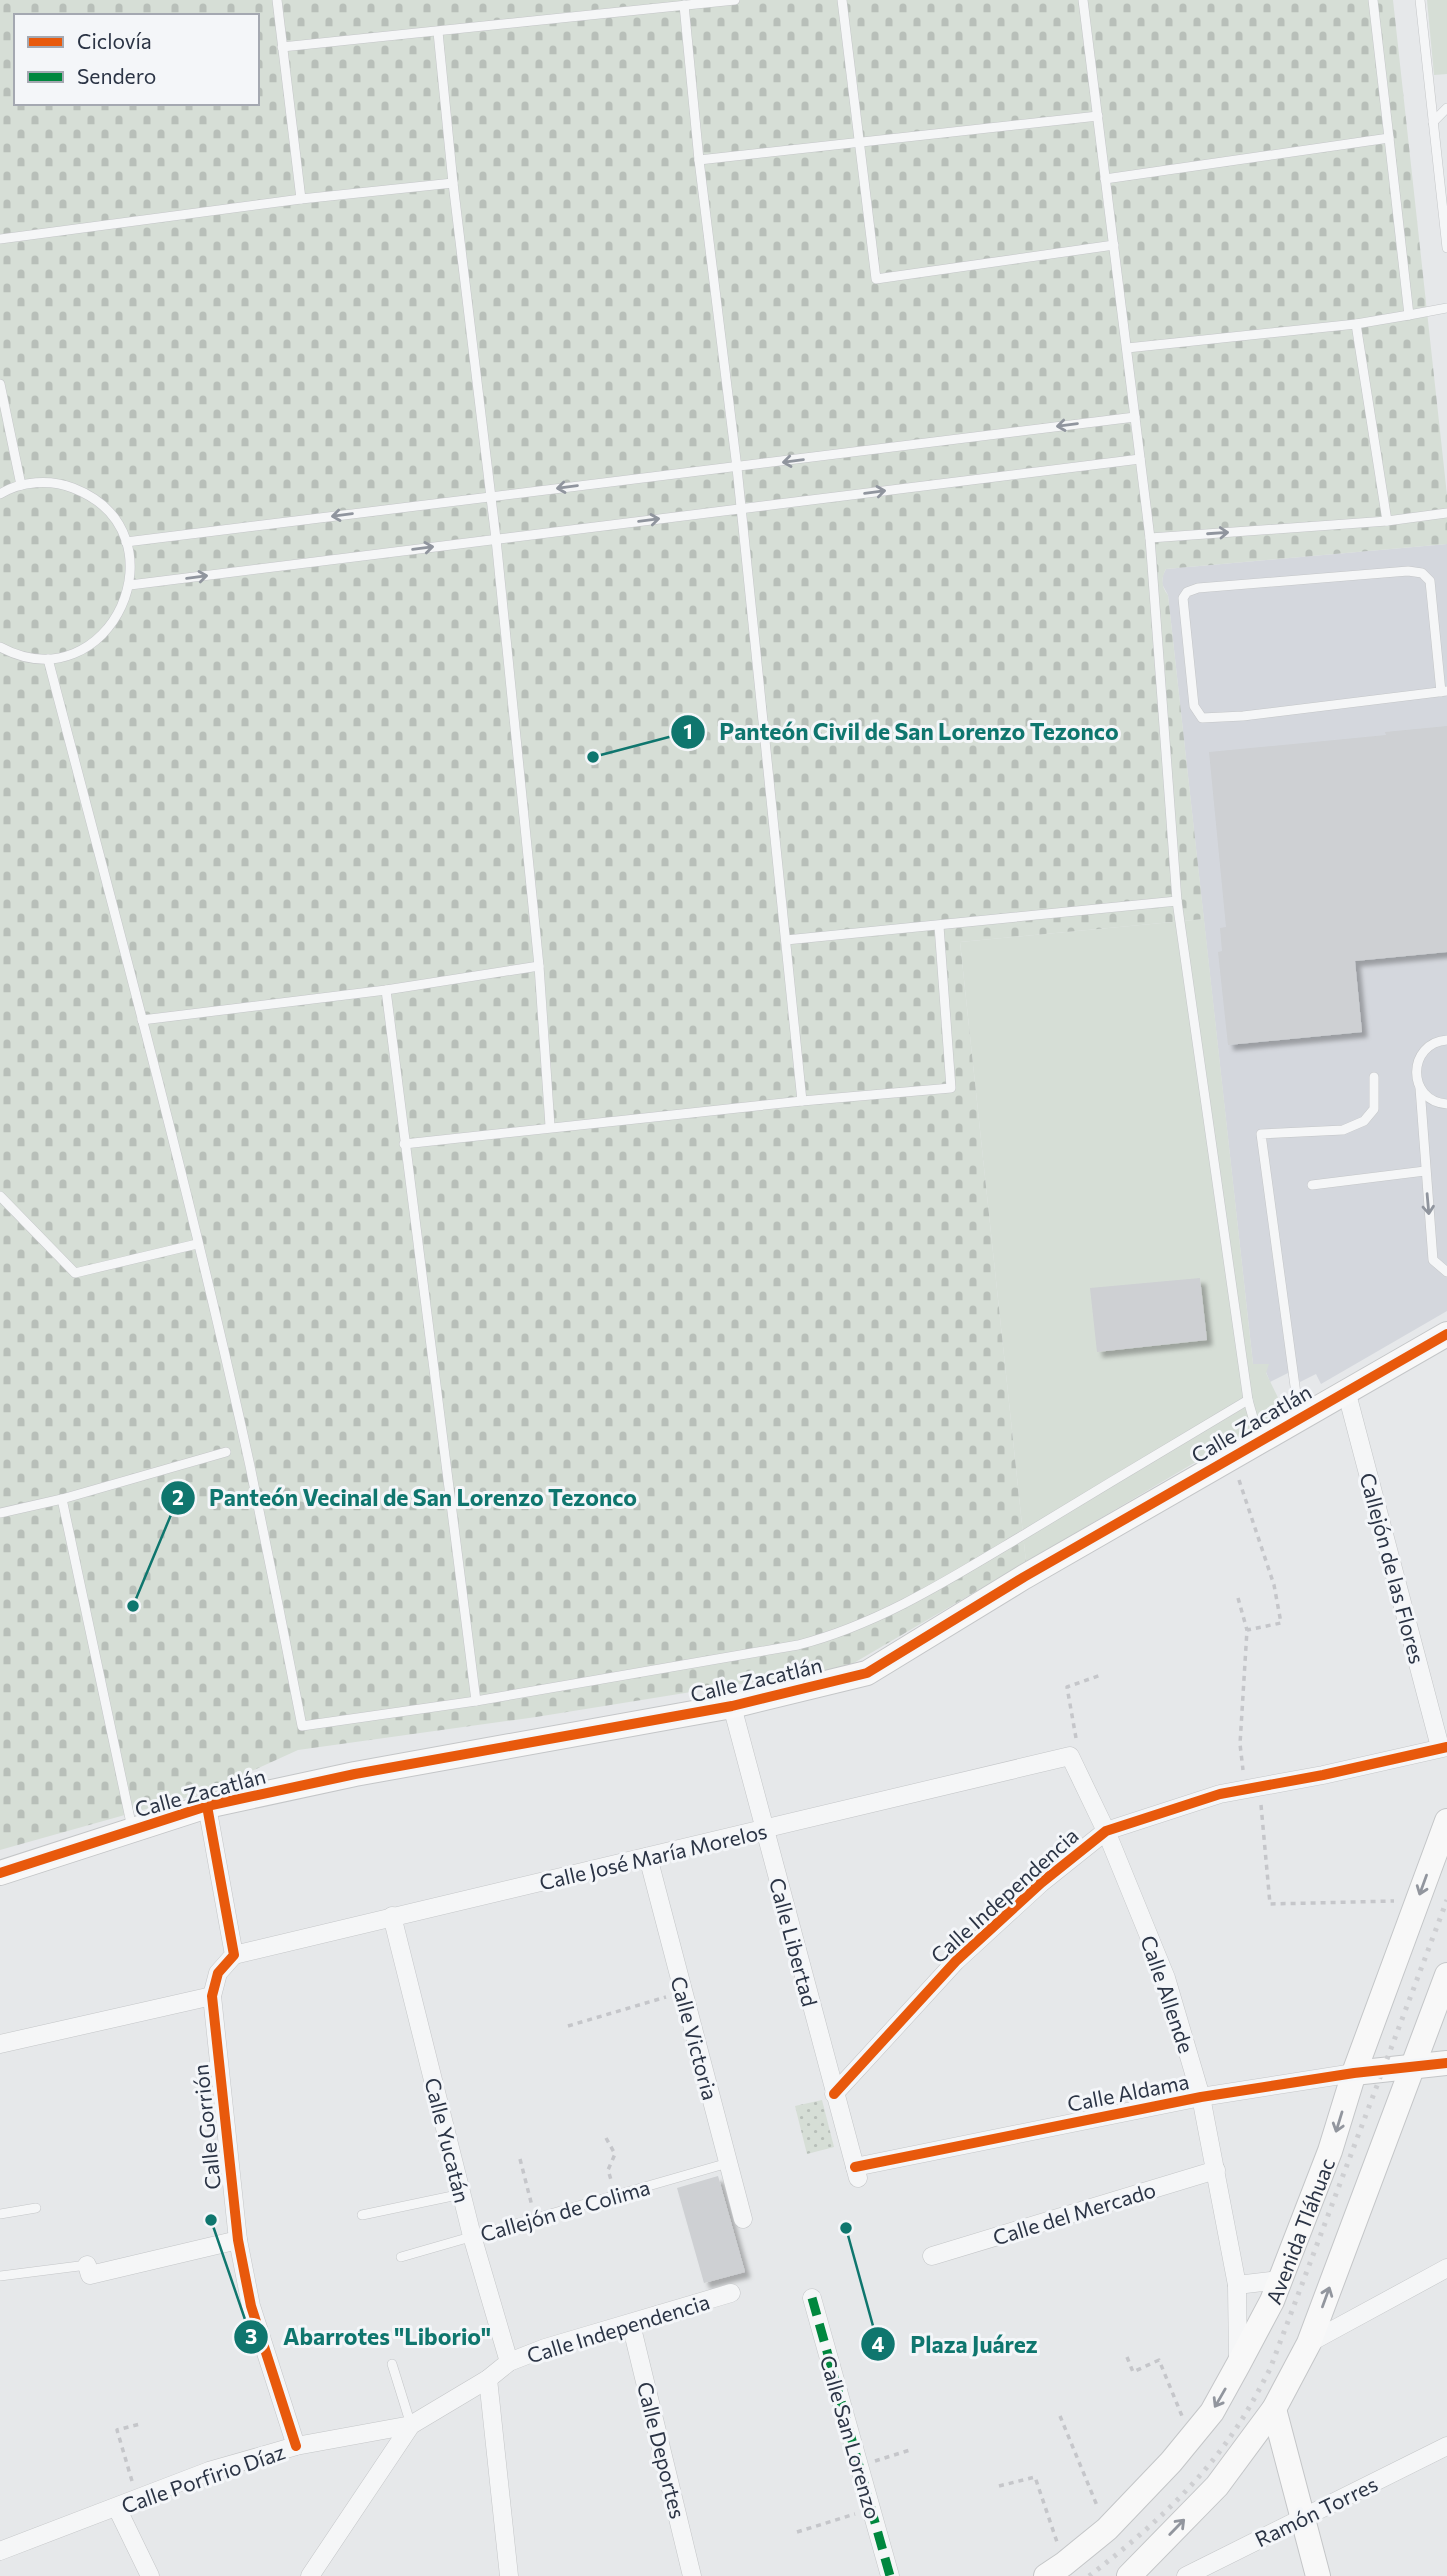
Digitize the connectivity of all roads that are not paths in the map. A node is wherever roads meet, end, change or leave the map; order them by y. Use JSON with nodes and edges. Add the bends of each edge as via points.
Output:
{"nodes":[{"id":1,"x":277,"y":0,"type":"edge"},
{"id":2,"x":735,"y":0,"type":"edge"},
{"id":3,"x":842,"y":0,"type":"edge"},
{"id":4,"x":1083,"y":0,"type":"edge"},
{"id":5,"x":1373,"y":0,"type":"edge"},
{"id":6,"x":1420,"y":0,"type":"edge"},
{"id":7,"x":684,"y":5,"type":"junction"},
{"id":8,"x":438,"y":32,"type":"junction"},
{"id":9,"x":282,"y":47,"type":"junction"},
{"id":10,"x":1447,"y":108,"type":"edge"},
{"id":11,"x":1098,"y":116,"type":"junction"},
{"id":12,"x":1433,"y":122,"type":"junction"},
{"id":13,"x":1389,"y":138,"type":"junction"},
{"id":14,"x":858,"y":142,"type":"junction"},
{"id":15,"x":699,"y":160,"type":"junction"},
{"id":16,"x":1105,"y":179,"type":"junction"},
{"id":17,"x":453,"y":183,"type":"junction"},
{"id":18,"x":301,"y":199,"type":"junction"},
{"id":19,"x":0,"y":239,"type":"edge"},
{"id":20,"x":1114,"y":245,"type":"junction"},
{"id":21,"x":1447,"y":248,"type":"edge"},
{"id":22,"x":1447,"y":308,"type":"edge"},
{"id":23,"x":1409,"y":315,"type":"junction"},
{"id":24,"x":1356,"y":324,"type":"junction"},
{"id":25,"x":1127,"y":348,"type":"junction"},
{"id":26,"x":0,"y":384,"type":"edge"},
{"id":27,"x":1135,"y":417,"type":"junction"},
{"id":28,"x":1140,"y":459,"type":"junction"},
{"id":29,"x":737,"y":468,"type":"junction"},
{"id":30,"x":20,"y":485,"type":"junction"},
{"id":31,"x":0,"y":494,"type":"edge"},
{"id":32,"x":489,"y":496,"type":"junction"},
{"id":33,"x":739,"y":509,"type":"junction"},
{"id":34,"x":1447,"y":513,"type":"edge"},
{"id":35,"x":1387,"y":521,"type":"junction"},
{"id":36,"x":1150,"y":538,"type":"junction"},
{"id":37,"x":496,"y":539,"type":"junction"},
{"id":38,"x":126,"y":542,"type":"junction"},
{"id":39,"x":130,"y":585,"type":"junction"},
{"id":40,"x":0,"y":647,"type":"edge"},
{"id":41,"x":48,"y":659,"type":"junction"},
{"id":42,"x":1444,"y":692,"type":"edge"},
{"id":43,"x":1177,"y":901,"type":"junction"},
{"id":44,"x":939,"y":926,"type":"junction"},
{"id":45,"x":786,"y":940,"type":"junction"},
{"id":46,"x":539,"y":966,"type":"junction"},
{"id":47,"x":386,"y":989,"type":"junction"},
{"id":48,"x":142,"y":1020,"type":"junction"},
{"id":49,"x":1447,"y":1040,"type":"edge"},
{"id":50,"x":1374,"y":1077,"type":"dead end"},
{"id":51,"x":1420,"y":1087,"type":"junction"},
{"id":52,"x":802,"y":1101,"type":"junction"},
{"id":53,"x":1447,"y":1104,"type":"edge"},
{"id":54,"x":551,"y":1126,"type":"junction"},
{"id":55,"x":404,"y":1143,"type":"junction"},
{"id":56,"x":1425,"y":1171,"type":"junction"},
{"id":57,"x":1312,"y":1185,"type":"dead end"},
{"id":58,"x":0,"y":1196,"type":"edge"},
{"id":59,"x":197,"y":1244,"type":"junction"},
{"id":60,"x":1447,"y":1272,"type":"edge"},
{"id":61,"x":1447,"y":1334,"type":"edge"},
{"id":62,"x":1346,"y":1390,"type":"junction"},
{"id":63,"x":1248,"y":1400,"type":"junction"},
{"id":64,"x":1299,"y":1418,"type":"junction"},
{"id":65,"x":1259,"y":1441,"type":"junction"},
{"id":66,"x":226,"y":1452,"type":"dead end"},
{"id":67,"x":62,"y":1499,"type":"junction"},
{"id":68,"x":0,"y":1513,"type":"edge"},
{"id":69,"x":476,"y":1701,"type":"junction"},
{"id":70,"x":732,"y":1706,"type":"junction"},
{"id":71,"x":1444,"y":1747,"type":"edge"},
{"id":72,"x":1070,"y":1756,"type":"joint"},
{"id":73,"x":207,"y":1806,"type":"junction"},
{"id":74,"x":1447,"y":1821,"type":"edge"},
{"id":75,"x":132,"y":1830,"type":"junction"},
{"id":76,"x":764,"y":1830,"type":"junction"},
{"id":77,"x":1106,"y":1830,"type":"junction"},
{"id":78,"x":648,"y":1857,"type":"junction"},
{"id":79,"x":0,"y":1872,"type":"edge"},
{"id":80,"x":392,"y":1916,"type":"junction"},
{"id":81,"x":234,"y":1955,"type":"junction"},
{"id":82,"x":1447,"y":1975,"type":"edge"},
{"id":83,"x":212,"y":1996,"type":"junction"},
{"id":84,"x":0,"y":2044,"type":"edge"},
{"id":85,"x":1447,"y":2063,"type":"edge"},
{"id":86,"x":1411,"y":2068,"type":"junction"},
{"id":87,"x":1354,"y":2073,"type":"junction"},
{"id":88,"x":834,"y":2094,"type":"junction"},
{"id":89,"x":1201,"y":2097,"type":"junction"},
{"id":90,"x":728,"y":2163,"type":"junction"},
{"id":91,"x":1216,"y":2170,"type":"junction"},
{"id":92,"x":856,"y":2172,"type":"joint"},
{"id":93,"x":462,"y":2194,"type":"junction"},
{"id":94,"x":36,"y":2208,"type":"dead end"},
{"id":95,"x":0,"y":2214,"type":"edge"},
{"id":96,"x":362,"y":2215,"type":"dead end"},
{"id":97,"x":743,"y":2219,"type":"dead end"},
{"id":98,"x":472,"y":2236,"type":"junction"},
{"id":99,"x":238,"y":2240,"type":"junction"},
{"id":100,"x":932,"y":2256,"type":"dead end"},
{"id":101,"x":401,"y":2257,"type":"dead end"},
{"id":102,"x":87,"y":2265,"type":"joint"},
{"id":103,"x":1447,"y":2268,"type":"edge"},
{"id":104,"x":0,"y":2276,"type":"edge"},
{"id":105,"x":1280,"y":2280,"type":"junction"},
{"id":106,"x":1237,"y":2286,"type":"junction"},
{"id":107,"x":731,"y":2293,"type":"dead end"},
{"id":108,"x":812,"y":2298,"type":"dead end"},
{"id":109,"x":631,"y":2324,"type":"junction"},
{"id":110,"x":1309,"y":2343,"type":"junction"},
{"id":111,"x":509,"y":2362,"type":"junction"},
{"id":112,"x":392,"y":2364,"type":"dead end"},
{"id":113,"x":1238,"y":2365,"type":"junction"},
{"id":114,"x":488,"y":2379,"type":"junction"},
{"id":115,"x":1274,"y":2409,"type":"junction"},
{"id":116,"x":411,"y":2425,"type":"junction"},
{"id":117,"x":296,"y":2446,"type":"junction"},
{"id":118,"x":1447,"y":2446,"type":"edge"},
{"id":119,"x":117,"y":2508,"type":"junction"},
{"id":120,"x":1303,"y":2517,"type":"junction"},
{"id":121,"x":0,"y":2551,"type":"edge"},
{"id":122,"x":1055,"y":2570,"type":"edge"},
{"id":123,"x":150,"y":2576,"type":"edge"},
{"id":124,"x":310,"y":2576,"type":"edge"},
{"id":125,"x":509,"y":2576,"type":"edge"},
{"id":126,"x":692,"y":2576,"type":"edge"},
{"id":127,"x":890,"y":2576,"type":"edge"},
{"id":128,"x":1129,"y":2576,"type":"edge"},
{"id":129,"x":1185,"y":2576,"type":"edge"},
{"id":130,"x":1318,"y":2576,"type":"edge"}],
"edges":[{"from":1,"to":9,"type":"lane"},
{"from":2,"to":7,"type":"lane"},
{"from":3,"to":14,"type":"lane"},
{"from":4,"to":11,"type":"lane"},
{"from":5,"to":13,"type":"lane"},
{"from":6,"to":12,"type":"lane"},
{"from":7,"to":8,"type":"lane"},
{"from":7,"to":15,"type":"lane"},
{"from":8,"to":9,"type":"lane"},
{"from":8,"to":17,"type":"lane"},
{"from":9,"to":18,"type":"lane"},
{"from":10,"to":12,"type":"lane"},
{"from":11,"to":14,"type":"lane"},
{"from":11,"to":16,"type":"lane"},
{"from":12,"to":21,"type":"lane"},
{"from":13,"to":16,"type":"lane"},
{"from":13,"to":23,"type":"lane"},
{"from":14,"to":15,"type":"lane"},
{"from":14,"to":20,"type":"lane","via":[[876,279]]},
{"from":15,"to":29,"type":"lane"},
{"from":16,"to":20,"type":"lane"},
{"from":17,"to":18,"type":"lane"},
{"from":17,"to":32,"type":"lane"},
{"from":18,"to":19,"type":"lane"},
{"from":20,"to":25,"type":"lane"},
{"from":22,"to":23,"type":"lane"},
{"from":23,"to":24,"type":"lane"},
{"from":24,"to":25,"type":"lane"},
{"from":24,"to":35,"type":"lane"},
{"from":25,"to":27,"type":"lane"},
{"from":26,"to":30,"type":"lane"},
{"from":27,"to":28,"type":"lane"},
{"from":27,"to":29,"type":"lane","one_way":true},
{"from":33,"to":28,"type":"lane","one_way":true},
{"from":28,"to":36,"type":"lane"},
{"from":29,"to":32,"type":"lane","one_way":true},
{"from":29,"to":33,"type":"lane"},
{"from":30,"to":31,"type":"lane"},
{"from":30,"to":38,"type":"lane","via":[[53,483],[85,493],[110,514]]},
{"from":32,"to":37,"type":"lane"},
{"from":32,"to":38,"type":"lane","one_way":true},
{"from":37,"to":33,"type":"lane","one_way":true},
{"from":33,"to":45,"type":"lane"},
{"from":34,"to":35,"type":"lane"},
{"from":36,"to":35,"type":"lane","one_way":true},
{"from":36,"to":43,"type":"lane"},
{"from":39,"to":37,"type":"lane","one_way":true},
{"from":37,"to":46,"type":"lane"},
{"from":38,"to":39,"type":"lane"},
{"from":39,"to":41,"type":"lane","via":[[118,617],[95,642]]},
{"from":40,"to":41,"type":"lane"},
{"from":41,"to":48,"type":"lane"},
{"from":42,"to":42,"type":"lane","via":[[1202,718],[1194,706],[1183,598],[1198,588],[1408,570],[1422,573],[1430,581]]},
{"from":43,"to":44,"type":"lane"},
{"from":43,"to":63,"type":"lane"},
{"from":44,"to":45,"type":"lane"},
{"from":44,"to":52,"type":"lane","via":[[951,1088]]},
{"from":45,"to":52,"type":"lane"},
{"from":46,"to":47,"type":"lane"},
{"from":46,"to":54,"type":"lane"},
{"from":47,"to":48,"type":"lane"},
{"from":47,"to":55,"type":"lane"},
{"from":48,"to":59,"type":"lane"},
{"from":49,"to":51,"type":"lane","via":[[1422,1052],[1415,1076]]},
{"from":50,"to":64,"type":"lane","via":[[1374,1109],[1364,1121],[1343,1130],[1261,1134]]},
{"from":51,"to":53,"type":"lane","via":[[1428,1097]]},
{"from":51,"to":56,"type":"lane"},
{"from":52,"to":54,"type":"lane"},
{"from":54,"to":55,"type":"lane"},
{"from":55,"to":69,"type":"lane"},
{"from":56,"to":57,"type":"lane"},
{"from":56,"to":60,"type":"lane","one_way":true,"via":[[1433,1260]]},
{"from":58,"to":59,"type":"lane","via":[[75,1273]]},
{"from":59,"to":69,"type":"lane","via":[[249,1465],[302,1726]]},
{"from":61,"to":62,"type":"street","name":"Calle Zacatlán"},
{"from":62,"to":64,"type":"street","name":"Calle Zacatlán"},
{"from":62,"to":71,"type":"street","name":"Callejón de las Flores"},
{"from":63,"to":65,"type":"lane"},
{"from":63,"to":69,"type":"lane","via":[[948,1580],[833,1636]]},
{"from":64,"to":65,"type":"street","name":"Calle Zacatlán"},
{"from":65,"to":70,"type":"street","name":"Calle Zacatlán","via":[[867,1673]]},
{"from":66,"to":67,"type":"lane"},
{"from":67,"to":68,"type":"lane"},
{"from":67,"to":75,"type":"lane"},
{"from":70,"to":73,"type":"street","name":"Calle Zacatlán","via":[[355,1774]]},
{"from":70,"to":76,"type":"street","name":"Calle Libertad"},
{"from":71,"to":77,"type":"street","name":"Calle Independencia","via":[[1220,1794]]},
{"from":72,"to":76,"type":"street","name":"Calle José María Morelos"},
{"from":72,"to":77,"type":"street","name":"Calle Allende"},
{"from":73,"to":75,"type":"street","name":"Calle Zacatlán"},
{"from":73,"to":81,"type":"street"},
{"from":74,"to":87,"type":"street","name":"Avenida Tláhuac","one_way":true},
{"from":75,"to":79,"type":"street","name":"Calle Zacatlán"},
{"from":76,"to":78,"type":"street","name":"Calle José María Morelos"},
{"from":76,"to":88,"type":"street","name":"Calle Libertad"},
{"from":77,"to":88,"type":"street","name":"Calle Independencia","via":[[956,1961]]},
{"from":77,"to":89,"type":"street","name":"Calle Allende","via":[[1166,1978]]},
{"from":78,"to":80,"type":"street","name":"Calle José María Morelos"},
{"from":78,"to":90,"type":"street","name":"Calle Victoria"},
{"from":80,"to":81,"type":"street","name":"Calle José María Morelos"},
{"from":80,"to":93,"type":"street","name":"Calle Yucatán"},
{"from":81,"to":83,"type":"street","name":"Calle Gorrión","via":[[218,1973]]},
{"from":82,"to":86,"type":"street"},
{"from":83,"to":84,"type":"street"},
{"from":83,"to":99,"type":"street","name":"Calle Gorrión"},
{"from":85,"to":86,"type":"street","name":"Calle Aldama"},
{"from":86,"to":87,"type":"street","name":"Calle Aldama"},
{"from":110,"to":86,"type":"street","one_way":true},
{"from":87,"to":89,"type":"street","name":"Calle Aldama"},
{"from":87,"to":105,"type":"street","name":"Avenida Tláhuac","one_way":true,"via":[[1330,2151]]},
{"from":88,"to":92,"type":"street","name":"Calle Libertad"},
{"from":89,"to":91,"type":"street","name":"Calle Allende"},
{"from":89,"to":92,"type":"street","name":"Calle Aldama"},
{"from":90,"to":97,"type":"street","name":"Calle Victoria"},
{"from":90,"to":98,"type":"lane","name":"Callejón de Colima"},
{"from":91,"to":100,"type":"street","name":"Calle del Mercado"},
{"from":91,"to":106,"type":"street","name":"Calle Allende"},
{"from":93,"to":96,"type":"lane"},
{"from":93,"to":98,"type":"street","name":"Calle Yucatán"},
{"from":94,"to":95,"type":"lane"},
{"from":98,"to":101,"type":"lane","name":"Callejón de Colima"},
{"from":98,"to":111,"type":"street","name":"Calle Yucatán"},
{"from":99,"to":102,"type":"street","via":[[90,2275]]},
{"from":99,"to":117,"type":"street","name":"Calle Gorrión","via":[[251,2306]]},
{"from":102,"to":104,"type":"lane"},
{"from":103,"to":110,"type":"street"},
{"from":105,"to":106,"type":"street"},
{"from":105,"to":113,"type":"street","name":"Avenida Tláhuac"},
{"from":106,"to":113,"type":"street","name":"Calle Allende"},
{"from":107,"to":109,"type":"street","name":"Calle Independencia"},
{"from":108,"to":127,"type":"street","name":"Calle San Lorenzo"},
{"from":109,"to":111,"type":"street","name":"Calle Independencia"},
{"from":109,"to":126,"type":"street","name":"Calle Deportes"},
{"from":110,"to":115,"type":"street"},
{"from":111,"to":114,"type":"street","name":"Calle Independencia"},
{"from":112,"to":116,"type":"lane"},
{"from":113,"to":122,"type":"street","name":"Avenida Tláhuac","one_way":true,"via":[[1212,2412],[1191,2438],[1107,2529]]},
{"from":114,"to":116,"type":"street","name":"Calle Independencia"},
{"from":114,"to":125,"type":"street"},
{"from":115,"to":120,"type":"street"},
{"from":128,"to":115,"type":"street","one_way":true,"via":[[1217,2486]]},
{"from":116,"to":117,"type":"street","name":"Calle Porfirio Díaz"},
{"from":116,"to":124,"type":"street","name":"Calle Independencia"},
{"from":117,"to":119,"type":"street","name":"Calle Porfirio Díaz","via":[[209,2472]]},
{"from":118,"to":120,"type":"street","name":"Ramón Torres"},
{"from":119,"to":121,"type":"street","name":"Calle Porfirio Díaz"},
{"from":119,"to":123,"type":"street"},
{"from":120,"to":129,"type":"street","name":"Ramón Torres"},
{"from":120,"to":130,"type":"street"}]}
